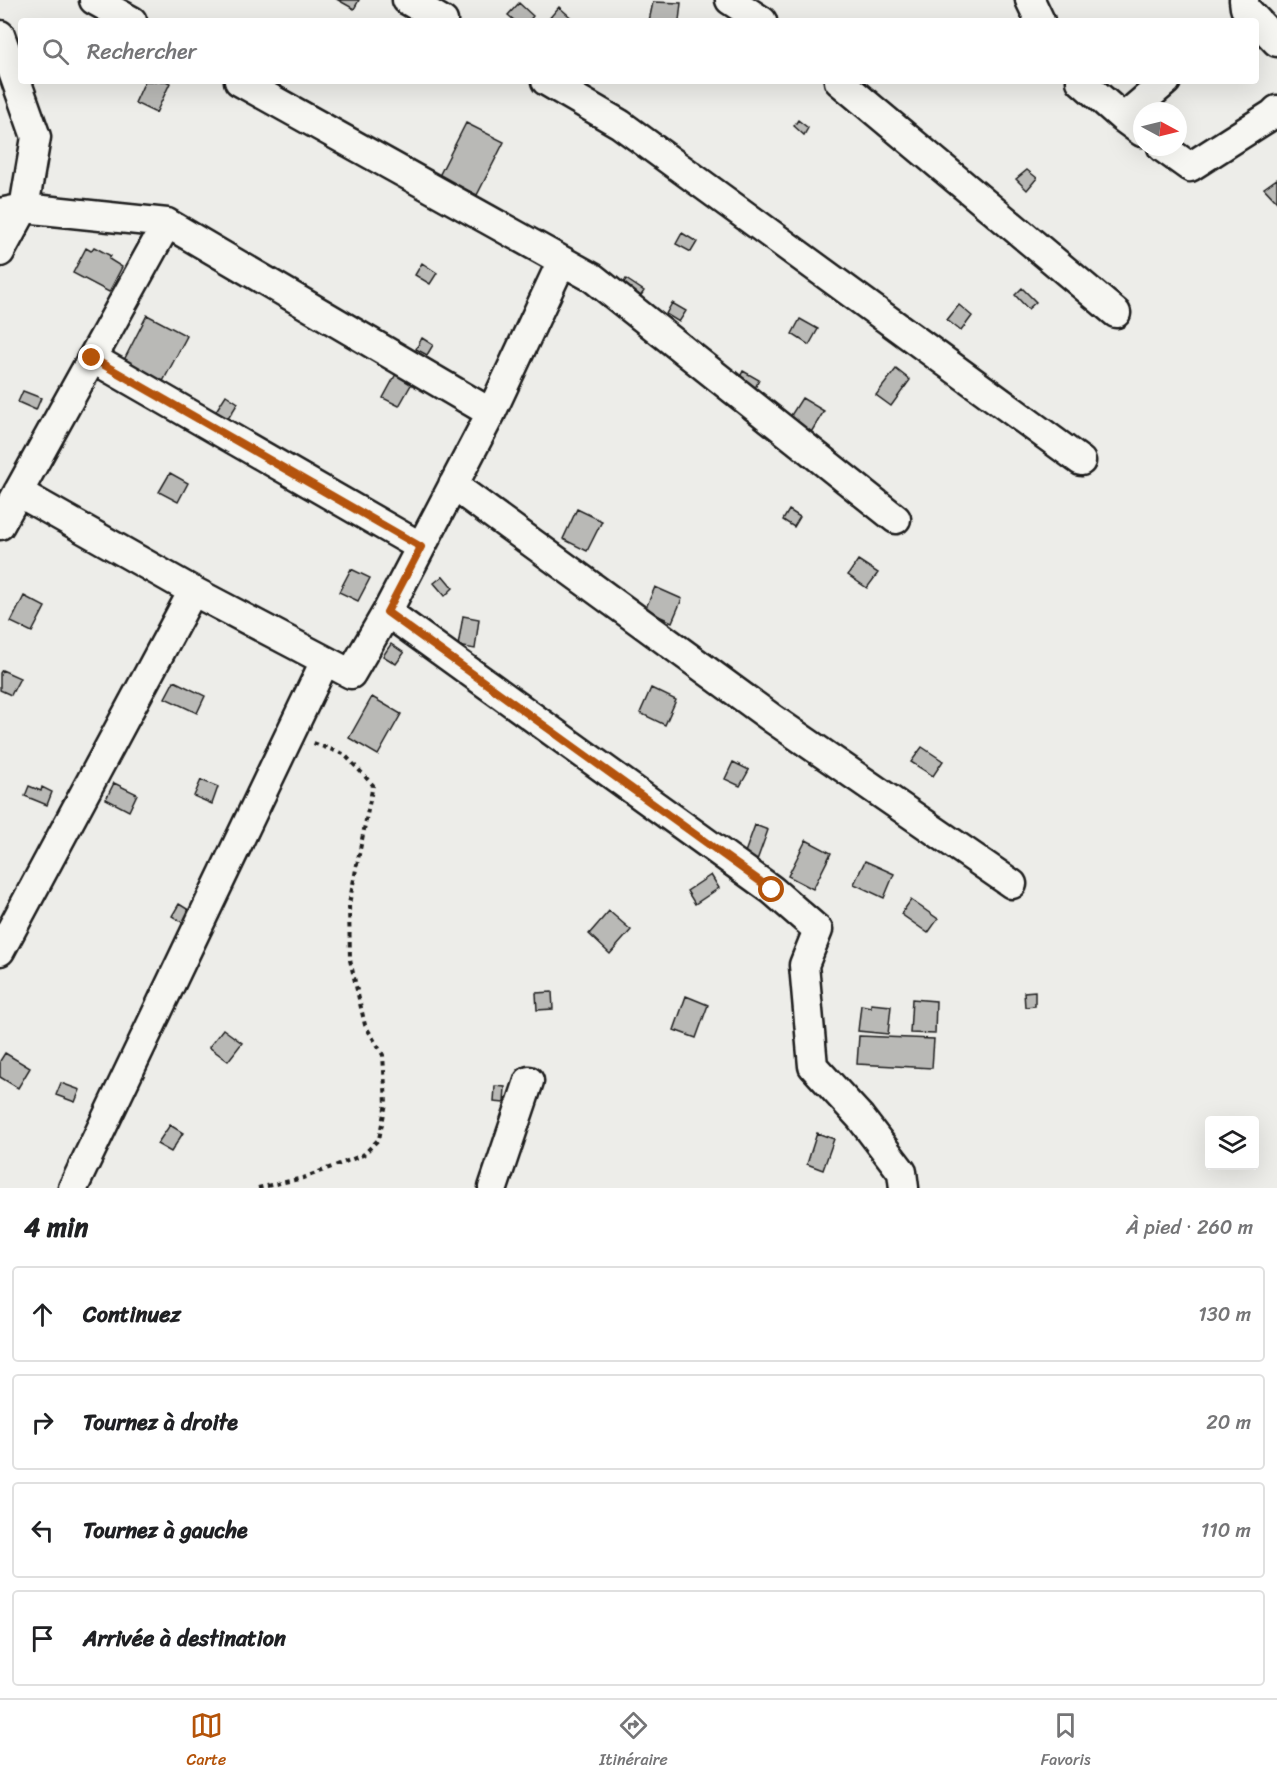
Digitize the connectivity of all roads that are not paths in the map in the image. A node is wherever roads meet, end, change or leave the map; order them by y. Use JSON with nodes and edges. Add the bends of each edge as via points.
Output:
{"nodes":[{"id":1,"x":94,"y":0,"type":"edge"},
{"id":2,"x":407,"y":0,"type":"edge"},
{"id":3,"x":730,"y":0,"type":"edge"},
{"id":4,"x":1030,"y":0,"type":"edge"},
{"id":5,"x":127,"y":18,"type":"edge"},
{"id":6,"x":438,"y":18,"type":"edge"},
{"id":7,"x":757,"y":18,"type":"edge"},
{"id":8,"x":1039,"y":18,"type":"edge"},
{"id":9,"x":1259,"y":27,"type":"edge"},
{"id":10,"x":1,"y":42,"type":"edge"},
{"id":11,"x":1277,"y":42,"type":"edge"},
{"id":12,"x":244,"y":84,"type":"edge"},
{"id":13,"x":551,"y":84,"type":"edge"},
{"id":14,"x":843,"y":84,"type":"edge"},
{"id":15,"x":1085,"y":84,"type":"edge"},
{"id":16,"x":1164,"y":84,"type":"edge"},
{"id":17,"x":1277,"y":110,"type":"edge"},
{"id":18,"x":1132,"y":125,"type":"edge"},
{"id":19,"x":1175,"y":156,"type":"edge"},
{"id":20,"x":12,"y":211,"type":"edge"},
{"id":21,"x":167,"y":223,"type":"junction"},
{"id":22,"x":0,"y":252,"type":"edge"},
{"id":23,"x":562,"y":261,"type":"junction"},
{"id":24,"x":1116,"y":313,"type":"dead end"},
{"id":25,"x":92,"y":358,"type":"junction"},
{"id":26,"x":491,"y":413,"type":"junction"},
{"id":27,"x":1081,"y":461,"type":"dead end"},
{"id":28,"x":453,"y":485,"type":"junction"},
{"id":29,"x":18,"y":492,"type":"junction"},
{"id":30,"x":896,"y":519,"type":"dead end"},
{"id":31,"x":0,"y":525,"type":"edge"},
{"id":32,"x":421,"y":547,"type":"junction"},
{"id":33,"x":193,"y":591,"type":"junction"},
{"id":34,"x":387,"y":612,"type":"junction"},
{"id":35,"x":325,"y":661,"type":"junction"},
{"id":36,"x":1012,"y":884,"type":"dead end"},
{"id":37,"x":0,"y":951,"type":"edge"},
{"id":38,"x":529,"y":1081,"type":"dead end"},
{"id":39,"x":73,"y":1188,"type":"edge"},
{"id":40,"x":493,"y":1188,"type":"edge"},
{"id":41,"x":904,"y":1188,"type":"edge"}],
"edges":[{"from":1,"to":5,"type":"street"},
{"from":2,"to":6,"type":"street"},
{"from":3,"to":7,"type":"street"},
{"from":4,"to":8,"type":"street"},
{"from":9,"to":11,"type":"street"},
{"from":10,"to":20,"type":"street","via":[[36,137]]},
{"from":12,"to":23,"type":"street"},
{"from":13,"to":27,"type":"street","via":[[620,124]]},
{"from":14,"to":24,"type":"street"},
{"from":15,"to":18,"type":"street"},
{"from":16,"to":18,"type":"street"},
{"from":17,"to":19,"type":"street","via":[[1190,167]]},
{"from":20,"to":21,"type":"street"},
{"from":20,"to":22,"type":"street"},
{"from":21,"to":25,"type":"street"},
{"from":21,"to":26,"type":"street"},
{"from":23,"to":26,"type":"street"},
{"from":23,"to":30,"type":"street","via":[[593,278]]},
{"from":25,"to":29,"type":"street"},
{"from":25,"to":32,"type":"street"},
{"from":26,"to":28,"type":"street"},
{"from":28,"to":32,"type":"street"},
{"from":28,"to":36,"type":"street","via":[[773,719]]},
{"from":29,"to":31,"type":"street"},
{"from":29,"to":33,"type":"street"},
{"from":32,"to":34,"type":"street"},
{"from":33,"to":35,"type":"street"},
{"from":33,"to":37,"type":"street"},
{"from":34,"to":35,"type":"street","via":[[351,674]]},
{"from":34,"to":41,"type":"street","via":[[772,890],[818,930],[804,965],[813,1066],[860,1117],[902,1172]]},
{"from":35,"to":39,"type":"street"},
{"from":38,"to":40,"type":"street"}]}
